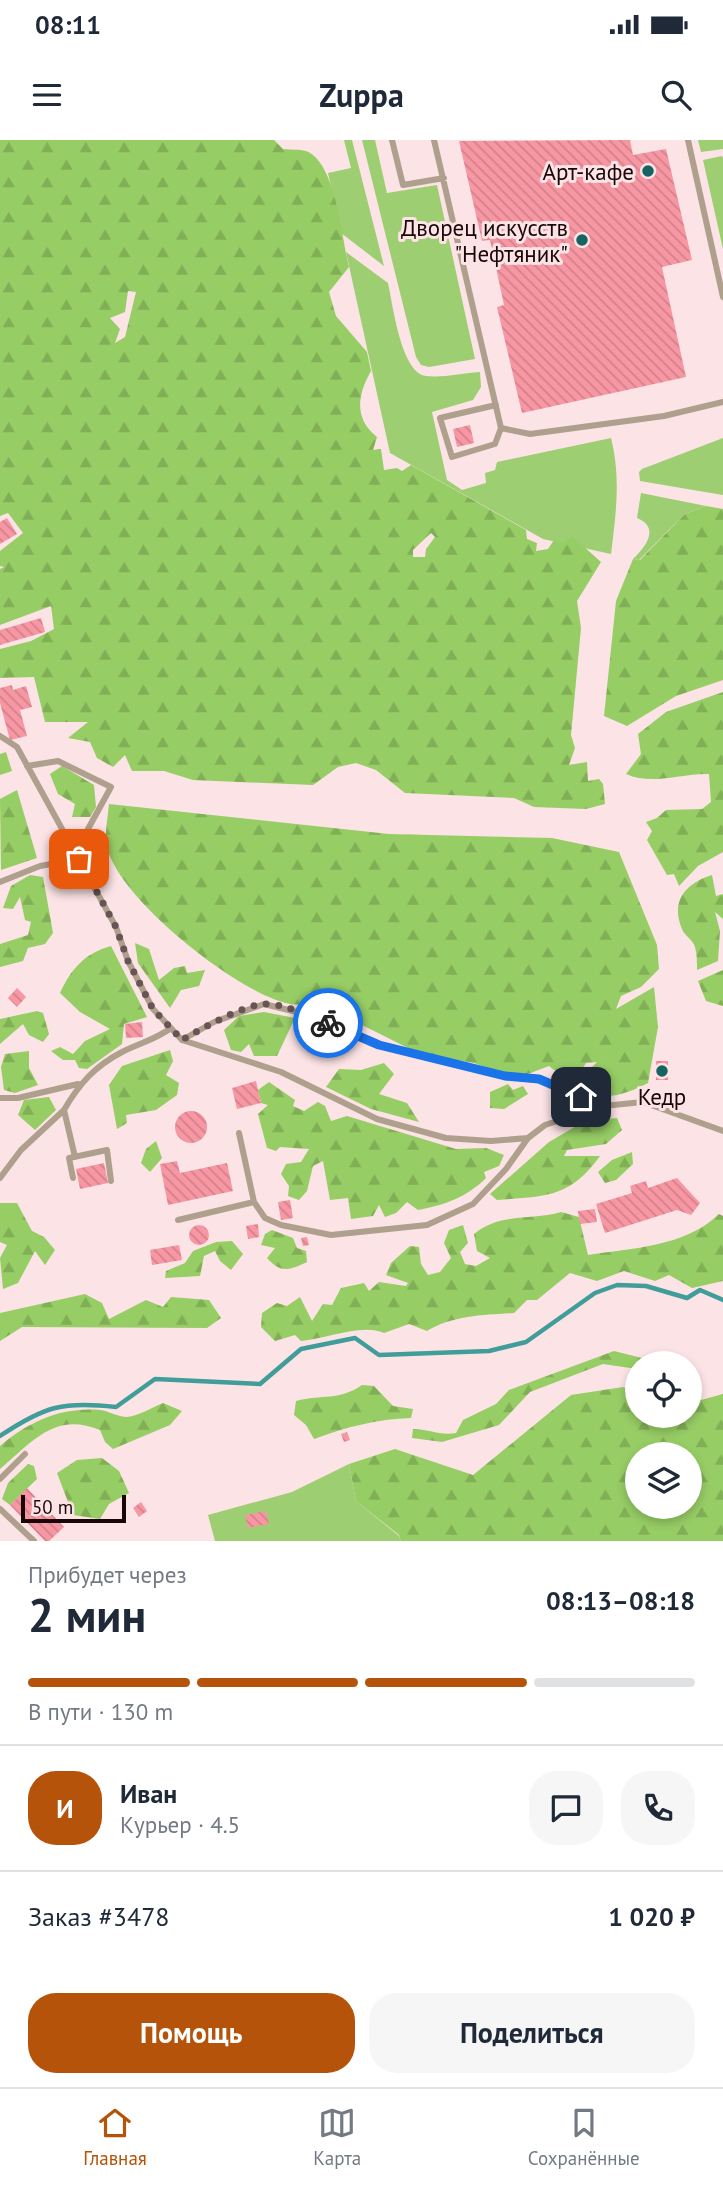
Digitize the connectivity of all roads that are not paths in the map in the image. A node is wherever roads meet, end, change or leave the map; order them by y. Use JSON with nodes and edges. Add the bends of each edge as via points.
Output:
{"nodes":[{"id":1,"x":392,"y":140,"type":"edge"},
{"id":2,"x":434,"y":140,"type":"edge"},
{"id":3,"x":688,"y":140,"type":"edge"},
{"id":4,"x":444,"y":178,"type":"junction"},
{"id":5,"x":723,"y":297,"type":"edge"},
{"id":6,"x":723,"y":402,"type":"edge"},
{"id":7,"x":496,"y":405,"type":"junction"},
{"id":8,"x":501,"y":428,"type":"junction"},
{"id":9,"x":0,"y":736,"type":"edge"},
{"id":10,"x":27,"y":766,"type":"junction"},
{"id":11,"x":79,"y":859,"type":"junction"},
{"id":12,"x":0,"y":882,"type":"edge"},
{"id":13,"x":172,"y":1028,"type":"junction"},
{"id":14,"x":182,"y":1040,"type":"junction"},
{"id":15,"x":78,"y":1084,"type":"junction"},
{"id":16,"x":0,"y":1098,"type":"edge"},
{"id":17,"x":603,"y":1106,"type":"junction"},
{"id":18,"x":64,"y":1110,"type":"junction"},
{"id":19,"x":723,"y":1131,"type":"edge"},
{"id":20,"x":239,"y":1133,"type":"dead end"},
{"id":21,"x":528,"y":1138,"type":"junction"},
{"id":22,"x":75,"y":1157,"type":"junction"},
{"id":23,"x":0,"y":1178,"type":"edge"},
{"id":24,"x":73,"y":1178,"type":"dead end"},
{"id":25,"x":111,"y":1181,"type":"dead end"},
{"id":26,"x":254,"y":1202,"type":"junction"},
{"id":27,"x":178,"y":1220,"type":"dead end"},
{"id":28,"x":25,"y":1454,"type":"dead end"},
{"id":29,"x":0,"y":1479,"type":"edge"},
{"id":30,"x":0,"y":1509,"type":"edge"},
{"id":31,"x":34,"y":1541,"type":"edge"}],
"edges":[{"from":1,"to":4,"type":"lane","via":[[403,185]]},
{"from":2,"to":4,"type":"lane"},
{"from":3,"to":5,"type":"lane"},
{"from":4,"to":7,"type":"lane"},
{"from":6,"to":8,"type":"lane","via":[[664,416],[530,433]]},
{"from":7,"to":8,"type":"lane"},
{"from":7,"to":8,"type":"lane","via":[[440,418],[452,457],[495,444]]},
{"from":9,"to":10,"type":"lane","via":[[17,747]]},
{"from":10,"to":11,"type":"lane"},
{"from":10,"to":11,"type":"lane","via":[[58,761],[111,787],[82,840]]},
{"from":11,"to":12,"type":"lane","via":[[40,866]]},
{"from":11,"to":13,"type":"lane","via":[[153,1009]]},
{"from":13,"to":14,"type":"lane"},
{"from":13,"to":15,"type":"lane","via":[[155,1041],[124,1051]]},
{"from":14,"to":17,"type":"lane","via":[[214,1022],[264,1004],[309,1015],[379,1045],[505,1076],[539,1079]]},
{"from":14,"to":21,"type":"lane","via":[[281,1072],[377,1119],[446,1138],[491,1142]]},
{"from":15,"to":16,"type":"lane"},
{"from":15,"to":18,"type":"lane"},
{"from":17,"to":19,"type":"lane","via":[[643,1102]]},
{"from":17,"to":21,"type":"lane","via":[[545,1125]]},
{"from":18,"to":22,"type":"lane"},
{"from":18,"to":23,"type":"lane","via":[[21,1150]]},
{"from":20,"to":26,"type":"lane"},
{"from":21,"to":26,"type":"lane","via":[[473,1204],[427,1225],[331,1235],[281,1225],[265,1218]]},
{"from":22,"to":24,"type":"lane","via":[[69,1158]]},
{"from":22,"to":25,"type":"lane","via":[[107,1150]]},
{"from":26,"to":27,"type":"lane"},
{"from":28,"to":29,"type":"lane"},
{"from":30,"to":31,"type":"lane"}]}
